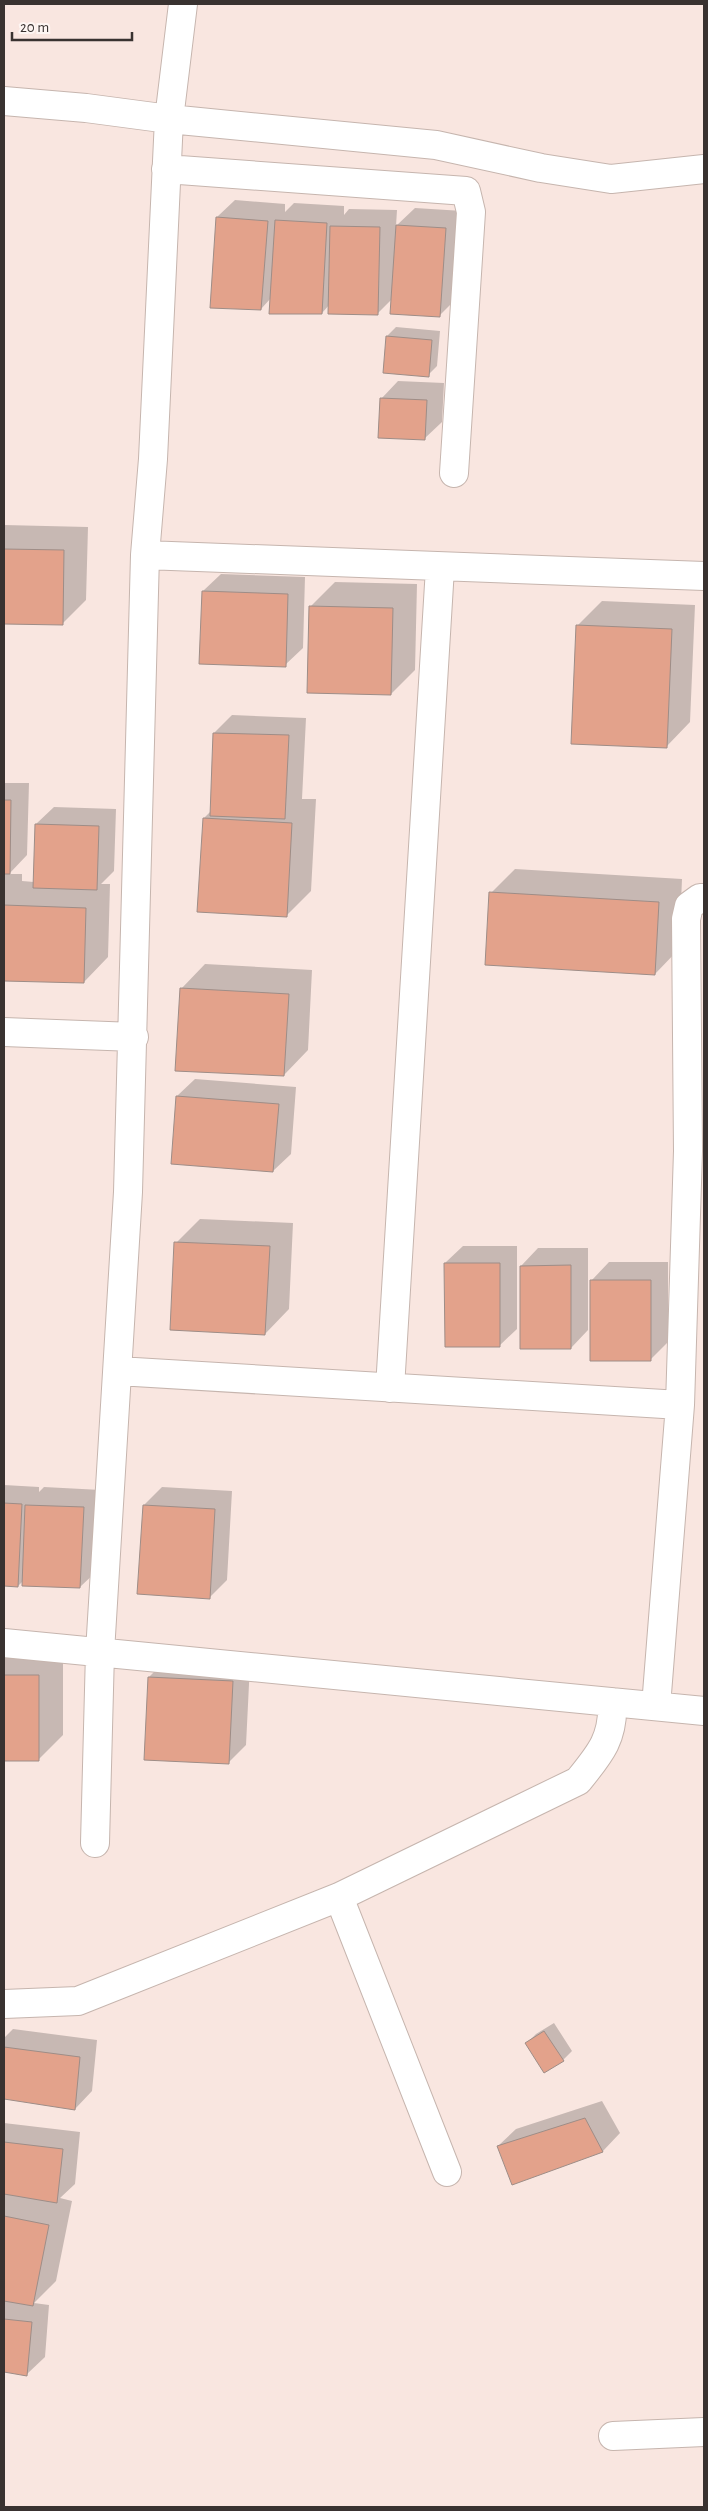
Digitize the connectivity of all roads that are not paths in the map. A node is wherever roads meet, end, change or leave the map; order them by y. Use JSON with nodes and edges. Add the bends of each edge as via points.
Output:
{"nodes":[{"id":1,"x":182,"y":4,"type":"edge"},
{"id":2,"x":4,"y":101,"type":"edge"},
{"id":3,"x":169,"y":119,"type":"junction"},
{"id":4,"x":166,"y":169,"type":"junction"},
{"id":5,"x":704,"y":169,"type":"edge"},
{"id":6,"x":454,"y":473,"type":"dead end"},
{"id":7,"x":145,"y":555,"type":"junction"},
{"id":8,"x":440,"y":568,"type":"junction"},
{"id":9,"x":704,"y":576,"type":"edge"},
{"id":10,"x":704,"y":898,"type":"edge"},
{"id":11,"x":4,"y":1032,"type":"edge"},
{"id":12,"x":134,"y":1037,"type":"junction"},
{"id":13,"x":118,"y":1371,"type":"junction"},
{"id":14,"x":390,"y":1388,"type":"junction"},
{"id":15,"x":680,"y":1405,"type":"junction"},
{"id":16,"x":4,"y":1643,"type":"edge"},
{"id":17,"x":100,"y":1652,"type":"junction"},
{"id":18,"x":612,"y":1702,"type":"junction"},
{"id":19,"x":656,"y":1706,"type":"junction"},
{"id":20,"x":704,"y":1711,"type":"edge"},
{"id":21,"x":95,"y":1843,"type":"dead end"},
{"id":22,"x":339,"y":1897,"type":"junction"},
{"id":23,"x":4,"y":2004,"type":"edge"},
{"id":24,"x":447,"y":2172,"type":"dead end"},
{"id":25,"x":704,"y":2432,"type":"edge"},
{"id":26,"x":614,"y":2436,"type":"dead end"}],
"edges":[{"from":1,"to":3,"type":"street"},
{"from":2,"to":3,"type":"street"},
{"from":3,"to":4,"type":"street"},
{"from":3,"to":5,"type":"street","via":[[436,145],[541,168],[611,179]]},
{"from":4,"to":6,"type":"street","via":[[466,191],[471,212]]},
{"from":4,"to":7,"type":"street","via":[[153,459]]},
{"from":7,"to":8,"type":"street"},
{"from":7,"to":12,"type":"street"},
{"from":8,"to":9,"type":"street"},
{"from":8,"to":14,"type":"street"},
{"from":10,"to":15,"type":"street","via":[[689,906],[686,919],[688,1151]]},
{"from":11,"to":12,"type":"street"},
{"from":12,"to":13,"type":"street"},
{"from":13,"to":14,"type":"street"},
{"from":13,"to":17,"type":"street"},
{"from":14,"to":15,"type":"street"},
{"from":15,"to":19,"type":"street"},
{"from":16,"to":17,"type":"street"},
{"from":17,"to":18,"type":"street"},
{"from":17,"to":21,"type":"street"},
{"from":18,"to":19,"type":"street"},
{"from":18,"to":22,"type":"street","via":[[613,1721],[602,1752],[578,1781]]},
{"from":19,"to":20,"type":"street"},
{"from":22,"to":23,"type":"street","via":[[78,2001]]},
{"from":22,"to":24,"type":"street"},
{"from":25,"to":26,"type":"street"}]}
